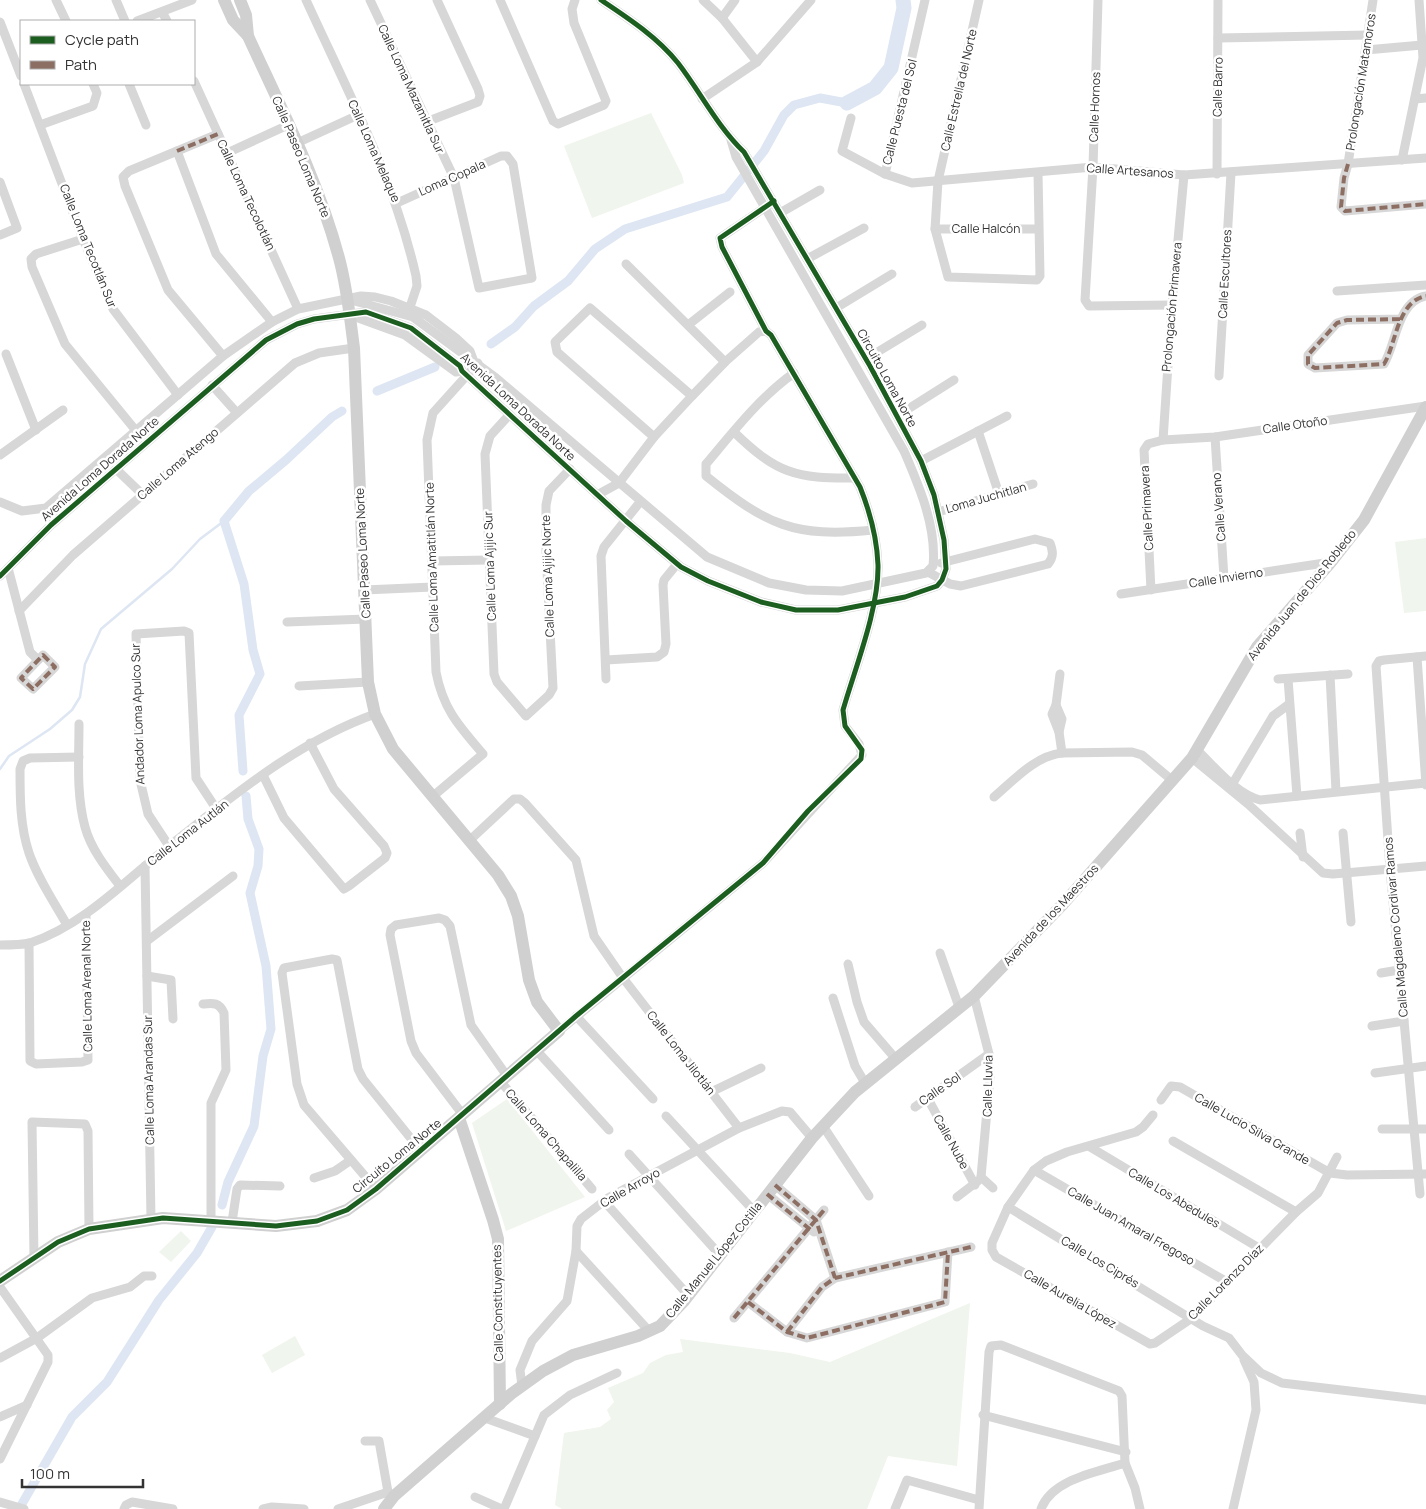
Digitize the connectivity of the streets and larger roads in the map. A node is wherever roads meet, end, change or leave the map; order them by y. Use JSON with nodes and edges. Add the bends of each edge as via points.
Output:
{"nodes":[{"id":1,"x":56,"y":0,"type":"edge"},
{"id":2,"x":116,"y":0,"type":"edge"},
{"id":3,"x":192,"y":0,"type":"edge"},
{"id":4,"x":224,"y":0,"type":"edge"},
{"id":5,"x":240,"y":0,"type":"edge"},
{"id":6,"x":306,"y":0,"type":"edge"},
{"id":7,"x":370,"y":0,"type":"edge"},
{"id":8,"x":436,"y":0,"type":"edge"},
{"id":9,"x":500,"y":0,"type":"edge"},
{"id":10,"x":575,"y":0,"type":"edge"},
{"id":11,"x":601,"y":0,"type":"edge"},
{"id":12,"x":703,"y":0,"type":"edge"},
{"id":13,"x":735,"y":0,"type":"edge"},
{"id":14,"x":811,"y":0,"type":"edge"},
{"id":15,"x":925,"y":0,"type":"edge"},
{"id":16,"x":979,"y":0,"type":"edge"},
{"id":17,"x":1098,"y":0,"type":"edge"},
{"id":18,"x":1218,"y":0,"type":"edge"},
{"id":19,"x":1374,"y":0,"type":"edge"},
{"id":20,"x":1419,"y":0,"type":"edge"},
{"id":21,"x":162,"y":12,"type":"junction"},
{"id":22,"x":722,"y":18,"type":"junction"},
{"id":23,"x":66,"y":20,"type":"edge"},
{"id":24,"x":124,"y":20,"type":"edge"},
{"id":25,"x":140,"y":20,"type":"edge"},
{"id":26,"x":166,"y":20,"type":"edge"},
{"id":27,"x":0,"y":22,"type":"edge"},
{"id":28,"x":1368,"y":35,"type":"junction"},
{"id":29,"x":248,"y":36,"type":"junction"},
{"id":30,"x":1218,"y":38,"type":"junction"},
{"id":31,"x":1422,"y":45,"type":"junction"},
{"id":32,"x":1366,"y":50,"type":"junction"},
{"id":33,"x":757,"y":62,"type":"junction"},
{"id":34,"x":20,"y":73,"type":"edge"},
{"id":35,"x":195,"y":83,"type":"edge"},
{"id":36,"x":24,"y":85,"type":"edge"},
{"id":37,"x":93,"y":85,"type":"edge"},
{"id":38,"x":129,"y":85,"type":"edge"},
{"id":39,"x":1414,"y":98,"type":"junction"},
{"id":40,"x":1426,"y":98,"type":"edge"},
{"id":41,"x":702,"y":99,"type":"junction"},
{"id":42,"x":358,"y":115,"type":"junction"},
{"id":43,"x":852,"y":118,"type":"dead end"},
{"id":44,"x":426,"y":122,"type":"junction"},
{"id":45,"x":40,"y":125,"type":"junction"},
{"id":46,"x":146,"y":125,"type":"dead end"},
{"id":47,"x":288,"y":125,"type":"junction"},
{"id":48,"x":218,"y":134,"type":"junction"},
{"id":49,"x":297,"y":143,"type":"junction"},
{"id":50,"x":177,"y":151,"type":"junction"},
{"id":51,"x":227,"y":153,"type":"junction"},
{"id":52,"x":1426,"y":158,"type":"edge"},
{"id":53,"x":1402,"y":160,"type":"junction"},
{"id":54,"x":1348,"y":164,"type":"junction"},
{"id":55,"x":1093,"y":167,"type":"junction"},
{"id":56,"x":1038,"y":173,"type":"junction"},
{"id":57,"x":1231,"y":173,"type":"junction"},
{"id":58,"x":885,"y":174,"type":"junction"},
{"id":59,"x":1217,"y":174,"type":"junction"},
{"id":60,"x":1184,"y":175,"type":"junction"},
{"id":61,"x":454,"y":178,"type":"junction"},
{"id":62,"x":938,"y":180,"type":"junction"},
{"id":63,"x":0,"y":182,"type":"edge"},
{"id":64,"x":820,"y":190,"type":"dead end"},
{"id":65,"x":397,"y":203,"type":"junction"},
{"id":66,"x":770,"y":204,"type":"junction"},
{"id":67,"x":1426,"y":204,"type":"edge"},
{"id":68,"x":780,"y":213,"type":"junction"},
{"id":69,"x":864,"y":228,"type":"dead end"},
{"id":70,"x":935,"y":229,"type":"junction"},
{"id":71,"x":1038,"y":230,"type":"junction"},
{"id":72,"x":0,"y":235,"type":"edge"},
{"id":73,"x":83,"y":238,"type":"junction"},
{"id":74,"x":807,"y":259,"type":"junction"},
{"id":75,"x":626,"y":264,"type":"dead end"},
{"id":76,"x":892,"y":274,"type":"dead end"},
{"id":77,"x":1426,"y":284,"type":"edge"},
{"id":78,"x":480,"y":288,"type":"joint"},
{"id":79,"x":1337,"y":291,"type":"dead end"},
{"id":80,"x":730,"y":292,"type":"dead end"},
{"id":81,"x":1426,"y":296,"type":"edge"},
{"id":82,"x":347,"y":298,"type":"junction"},
{"id":83,"x":1172,"y":306,"type":"junction"},
{"id":84,"x":410,"y":307,"type":"junction"},
{"id":85,"x":836,"y":308,"type":"junction"},
{"id":86,"x":298,"y":309,"type":"junction"},
{"id":87,"x":350,"y":315,"type":"junction"},
{"id":88,"x":1400,"y":319,"type":"junction"},
{"id":89,"x":272,"y":322,"type":"junction"},
{"id":90,"x":688,"y":325,"type":"junction"},
{"id":91,"x":922,"y":325,"type":"dead end"},
{"id":92,"x":766,"y":331,"type":"junction"},
{"id":93,"x":354,"y":348,"type":"junction"},
{"id":94,"x":6,"y":354,"type":"dead end"},
{"id":95,"x":223,"y":356,"type":"junction"},
{"id":96,"x":476,"y":361,"type":"junction"},
{"id":97,"x":725,"y":362,"type":"junction"},
{"id":98,"x":868,"y":362,"type":"junction"},
{"id":99,"x":861,"y":372,"type":"junction"},
{"id":100,"x":464,"y":373,"type":"junction"},
{"id":101,"x":794,"y":373,"type":"junction"},
{"id":102,"x":1219,"y":376,"type":"dead end"},
{"id":103,"x":954,"y":380,"type":"dead end"},
{"id":104,"x":212,"y":385,"type":"junction"},
{"id":105,"x":178,"y":394,"type":"junction"},
{"id":106,"x":692,"y":396,"type":"junction"},
{"id":107,"x":1426,"y":406,"type":"edge"},
{"id":108,"x":63,"y":410,"type":"dead end"},
{"id":109,"x":237,"y":413,"type":"junction"},
{"id":110,"x":510,"y":414,"type":"junction"},
{"id":111,"x":897,"y":416,"type":"junction"},
{"id":112,"x":1007,"y":416,"type":"dead end"},
{"id":113,"x":36,"y":430,"type":"junction"},
{"id":114,"x":978,"y":431,"type":"junction"},
{"id":115,"x":137,"y":432,"type":"junction"},
{"id":116,"x":734,"y":432,"type":"junction"},
{"id":117,"x":654,"y":437,"type":"junction"},
{"id":118,"x":1215,"y":437,"type":"junction"},
{"id":119,"x":1163,"y":440,"type":"junction"},
{"id":120,"x":0,"y":455,"type":"edge"},
{"id":121,"x":922,"y":461,"type":"junction"},
{"id":122,"x":116,"y":468,"type":"junction"},
{"id":123,"x":570,"y":468,"type":"junction"},
{"id":124,"x":855,"y":478,"type":"junction"},
{"id":125,"x":619,"y":483,"type":"junction"},
{"id":126,"x":1033,"y":484,"type":"dead end"},
{"id":127,"x":999,"y":494,"type":"junction"},
{"id":128,"x":143,"y":495,"type":"junction"},
{"id":129,"x":596,"y":495,"type":"junction"},
{"id":130,"x":0,"y":502,"type":"edge"},
{"id":131,"x":640,"y":502,"type":"junction"},
{"id":132,"x":938,"y":512,"type":"junction"},
{"id":133,"x":626,"y":520,"type":"junction"},
{"id":134,"x":874,"y":530,"type":"junction"},
{"id":135,"x":489,"y":560,"type":"junction"},
{"id":136,"x":432,"y":562,"type":"junction"},
{"id":137,"x":946,"y":562,"type":"junction"},
{"id":138,"x":1331,"y":562,"type":"junction"},
{"id":139,"x":677,"y":564,"type":"junction"},
{"id":140,"x":8,"y":568,"type":"junction"},
{"id":141,"x":931,"y":568,"type":"junction"},
{"id":142,"x":0,"y":576,"type":"edge"},
{"id":143,"x":1224,"y":578,"type":"junction"},
{"id":144,"x":942,"y":580,"type":"junction"},
{"id":145,"x":876,"y":584,"type":"junction"},
{"id":146,"x":433,"y":588,"type":"junction"},
{"id":147,"x":364,"y":590,"type":"junction"},
{"id":148,"x":1151,"y":590,"type":"junction"},
{"id":149,"x":1121,"y":594,"type":"dead end"},
{"id":150,"x":874,"y":603,"type":"junction"},
{"id":151,"x":19,"y":611,"type":"junction"},
{"id":152,"x":366,"y":618,"type":"junction"},
{"id":153,"x":287,"y":622,"type":"dead end"},
{"id":154,"x":1421,"y":656,"type":"edge"},
{"id":155,"x":38,"y":660,"type":"dead end"},
{"id":156,"x":606,"y":660,"type":"junction"},
{"id":157,"x":1060,"y":674,"type":"dead end"},
{"id":158,"x":1348,"y":674,"type":"dead end"},
{"id":159,"x":1330,"y":675,"type":"junction"},
{"id":160,"x":606,"y":679,"type":"dead end"},
{"id":161,"x":1278,"y":679,"type":"dead end"},
{"id":162,"x":1288,"y":679,"type":"junction"},
{"id":163,"x":368,"y":682,"type":"junction"},
{"id":164,"x":299,"y":686,"type":"dead end"},
{"id":165,"x":1288,"y":705,"type":"junction"},
{"id":166,"x":376,"y":714,"type":"junction"},
{"id":167,"x":526,"y":716,"type":"joint"},
{"id":168,"x":79,"y":724,"type":"dead end"},
{"id":169,"x":310,"y":743,"type":"junction"},
{"id":170,"x":1062,"y":752,"type":"junction"},
{"id":171,"x":1194,"y":754,"type":"junction"},
{"id":172,"x":79,"y":757,"type":"junction"},
{"id":173,"x":262,"y":775,"type":"junction"},
{"id":174,"x":1173,"y":781,"type":"junction"},
{"id":175,"x":1233,"y":783,"type":"junction"},
{"id":176,"x":1426,"y":784,"type":"edge"},
{"id":177,"x":1384,"y":787,"type":"junction"},
{"id":178,"x":1336,"y":791,"type":"junction"},
{"id":179,"x":1297,"y":796,"type":"junction"},
{"id":180,"x":432,"y":797,"type":"junction"},
{"id":181,"x":994,"y":798,"type":"dead end"},
{"id":182,"x":1250,"y":801,"type":"junction"},
{"id":183,"x":217,"y":810,"type":"junction"},
{"id":184,"x":1300,"y":833,"type":"dead end"},
{"id":185,"x":1343,"y":834,"type":"dead end"},
{"id":186,"x":470,"y":840,"type":"junction"},
{"id":187,"x":169,"y":846,"type":"junction"},
{"id":188,"x":1303,"y":857,"type":"junction"},
{"id":189,"x":145,"y":866,"type":"junction"},
{"id":190,"x":1426,"y":866,"type":"edge"},
{"id":191,"x":1390,"y":870,"type":"junction"},
{"id":192,"x":1347,"y":873,"type":"junction"},
{"id":193,"x":232,"y":876,"type":"dead end"},
{"id":194,"x":120,"y":886,"type":"junction"},
{"id":195,"x":86,"y":914,"type":"junction"},
{"id":196,"x":1351,"y":922,"type":"dead end"},
{"id":197,"x":67,"y":925,"type":"junction"},
{"id":198,"x":147,"y":941,"type":"junction"},
{"id":199,"x":29,"y":943,"type":"junction"},
{"id":200,"x":0,"y":945,"type":"edge"},
{"id":201,"x":940,"y":953,"type":"dead end"},
{"id":202,"x":848,"y":964,"type":"dead end"},
{"id":203,"x":1399,"y":970,"type":"junction"},
{"id":204,"x":1381,"y":973,"type":"dead end"},
{"id":205,"x":147,"y":976,"type":"junction"},
{"id":206,"x":622,"y":978,"type":"junction"},
{"id":207,"x":974,"y":996,"type":"junction"},
{"id":208,"x":833,"y":998,"type":"dead end"},
{"id":209,"x":203,"y":1004,"type":"dead end"},
{"id":210,"x":959,"y":1007,"type":"junction"},
{"id":211,"x":576,"y":1016,"type":"junction"},
{"id":212,"x":173,"y":1019,"type":"dead end"},
{"id":213,"x":1404,"y":1021,"type":"junction"},
{"id":214,"x":1372,"y":1026,"type":"dead end"},
{"id":215,"x":559,"y":1031,"type":"junction"},
{"id":216,"x":537,"y":1051,"type":"junction"},
{"id":217,"x":989,"y":1054,"type":"junction"},
{"id":218,"x":895,"y":1058,"type":"junction"},
{"id":219,"x":1426,"y":1066,"type":"edge"},
{"id":220,"x":761,"y":1068,"type":"dead end"},
{"id":221,"x":1408,"y":1068,"type":"junction"},
{"id":222,"x":1375,"y":1073,"type":"dead end"},
{"id":223,"x":504,"y":1079,"type":"junction"},
{"id":224,"x":865,"y":1083,"type":"junction"},
{"id":225,"x":711,"y":1092,"type":"junction"},
{"id":226,"x":928,"y":1098,"type":"junction"},
{"id":227,"x":653,"y":1099,"type":"dead end"},
{"id":228,"x":1161,"y":1100,"type":"dead end"},
{"id":229,"x":915,"y":1107,"type":"dead end"},
{"id":230,"x":1153,"y":1115,"type":"dead end"},
{"id":231,"x":666,"y":1116,"type":"dead end"},
{"id":232,"x":461,"y":1117,"type":"junction"},
{"id":233,"x":823,"y":1126,"type":"junction"},
{"id":234,"x":739,"y":1128,"type":"junction"},
{"id":235,"x":1382,"y":1128,"type":"dead end"},
{"id":236,"x":1413,"y":1129,"type":"junction"},
{"id":237,"x":1426,"y":1129,"type":"edge"},
{"id":238,"x":609,"y":1130,"type":"dead end"},
{"id":239,"x":812,"y":1138,"type":"junction"},
{"id":240,"x":1173,"y":1141,"type":"dead end"},
{"id":241,"x":1090,"y":1147,"type":"junction"},
{"id":242,"x":421,"y":1151,"type":"junction"},
{"id":243,"x":698,"y":1151,"type":"junction"},
{"id":244,"x":629,"y":1154,"type":"dead end"},
{"id":245,"x":1337,"y":1157,"type":"dead end"},
{"id":246,"x":351,"y":1160,"type":"junction"},
{"id":247,"x":1034,"y":1170,"type":"junction"},
{"id":248,"x":1330,"y":1173,"type":"junction"},
{"id":249,"x":1422,"y":1174,"type":"edge"},
{"id":250,"x":650,"y":1176,"type":"junction"},
{"id":251,"x":981,"y":1177,"type":"junction"},
{"id":252,"x":314,"y":1178,"type":"dead end"},
{"id":253,"x":975,"y":1185,"type":"junction"},
{"id":254,"x":280,"y":1186,"type":"dead end"},
{"id":255,"x":993,"y":1188,"type":"dead end"},
{"id":256,"x":376,"y":1189,"type":"junction"},
{"id":257,"x":592,"y":1189,"type":"dead end"},
{"id":258,"x":771,"y":1189,"type":"junction"},
{"id":259,"x":1420,"y":1194,"type":"dead end"},
{"id":260,"x":869,"y":1196,"type":"dead end"},
{"id":261,"x":957,"y":1197,"type":"dead end"},
{"id":262,"x":604,"y":1201,"type":"junction"},
{"id":263,"x":1008,"y":1207,"type":"junction"},
{"id":264,"x":824,"y":1210,"type":"dead end"},
{"id":265,"x":754,"y":1211,"type":"junction"},
{"id":266,"x":1296,"y":1212,"type":"junction"},
{"id":267,"x":151,"y":1219,"type":"junction"},
{"id":268,"x":211,"y":1220,"type":"junction"},
{"id":269,"x":816,"y":1220,"type":"junction"},
{"id":270,"x":232,"y":1222,"type":"junction"},
{"id":271,"x":809,"y":1228,"type":"junction"},
{"id":272,"x":89,"y":1229,"type":"junction"},
{"id":273,"x":822,"y":1239,"type":"junction"},
{"id":274,"x":971,"y":1247,"type":"dead end"},
{"id":275,"x":1259,"y":1248,"type":"junction"},
{"id":276,"x":576,"y":1251,"type":"junction"},
{"id":277,"x":948,"y":1252,"type":"junction"},
{"id":278,"x":720,"y":1255,"type":"junction"},
{"id":279,"x":34,"y":1258,"type":"junction"},
{"id":280,"x":152,"y":1276,"type":"dead end"},
{"id":281,"x":834,"y":1278,"type":"junction"},
{"id":282,"x":0,"y":1281,"type":"edge"},
{"id":283,"x":1227,"y":1282,"type":"junction"},
{"id":284,"x":0,"y":1287,"type":"edge"},
{"id":285,"x":688,"y":1295,"type":"junction"},
{"id":286,"x":748,"y":1302,"type":"junction"},
{"id":287,"x":734,"y":1318,"type":"dead end"},
{"id":288,"x":1192,"y":1318,"type":"junction"},
{"id":289,"x":649,"y":1331,"type":"junction"},
{"id":290,"x":787,"y":1332,"type":"junction"},
{"id":291,"x":37,"y":1338,"type":"junction"},
{"id":292,"x":1150,"y":1344,"type":"joint"},
{"id":293,"x":1242,"y":1355,"type":"junction"},
{"id":294,"x":0,"y":1358,"type":"edge"},
{"id":295,"x":616,"y":1373,"type":"dead end"},
{"id":296,"x":522,"y":1386,"type":"junction"},
{"id":297,"x":1426,"y":1400,"type":"edge"},
{"id":298,"x":27,"y":1404,"type":"junction"},
{"id":299,"x":500,"y":1404,"type":"junction"},
{"id":300,"x":983,"y":1415,"type":"junction"},
{"id":301,"x":0,"y":1417,"type":"edge"},
{"id":302,"x":485,"y":1418,"type":"junction"},
{"id":303,"x":535,"y":1436,"type":"junction"},
{"id":304,"x":365,"y":1441,"type":"dead end"},
{"id":305,"x":1126,"y":1452,"type":"junction"},
{"id":306,"x":0,"y":1459,"type":"edge"},
{"id":307,"x":1125,"y":1463,"type":"junction"},
{"id":308,"x":391,"y":1494,"type":"junction"},
{"id":309,"x":475,"y":1497,"type":"dead end"},
{"id":310,"x":3,"y":1502,"type":"edge"},
{"id":311,"x":979,"y":1504,"type":"edge"},
{"id":312,"x":126,"y":1506,"type":"edge"},
{"id":313,"x":24,"y":1509,"type":"edge"},
{"id":314,"x":173,"y":1509,"type":"edge"},
{"id":315,"x":263,"y":1509,"type":"edge"},
{"id":316,"x":304,"y":1509,"type":"edge"},
{"id":317,"x":338,"y":1509,"type":"edge"},
{"id":318,"x":384,"y":1509,"type":"edge"},
{"id":319,"x":503,"y":1509,"type":"edge"},
{"id":320,"x":895,"y":1509,"type":"edge"},
{"id":321,"x":1041,"y":1509,"type":"edge"},
{"id":322,"x":1140,"y":1509,"type":"edge"},
{"id":323,"x":1233,"y":1509,"type":"edge"}],
"edges":[{"from":1,"to":23,"type":"street"},
{"from":2,"to":24,"type":"street"},
{"from":3,"to":21,"type":"street"},
{"from":4,"to":29,"type":"street","name":"Calle Paseo Loma Norte","via":[[233,20]]},
{"from":5,"to":29,"type":"street","name":"Calle Paseo Loma Norte"},
{"from":6,"to":42,"type":"street","name":"Calle Loma Melaque"},
{"from":7,"to":44,"type":"street","name":"Calle Loma Mazamitla Sur"},
{"from":8,"to":44,"type":"street","via":[[480,96],[478,102]]},
{"from":9,"to":10,"type":"street","via":[[553,121],[558,124],[604,105],[606,101],[574,22],[572,9]]},
{"from":11,"to":41,"type":"street","name":"Circuito Loma Norte","via":[[652,38],[677,62]]},
{"from":12,"to":22,"type":"street"},
{"from":13,"to":22,"type":"street"},
{"from":14,"to":33,"type":"street"},
{"from":15,"to":58,"type":"street","name":"Calle Puesta del Sol"},
{"from":16,"to":62,"type":"street","name":"Calle Estrella del Norte"},
{"from":17,"to":55,"type":"street","name":"Calle Hornos"},
{"from":18,"to":30,"type":"street","name":"Calle Barro"},
{"from":19,"to":28,"type":"street","name":"Prolongación Matamoros"},
{"from":20,"to":31,"type":"street"},
{"from":21,"to":25,"type":"street"},
{"from":21,"to":26,"type":"street"},
{"from":22,"to":33,"type":"street"},
{"from":27,"to":34,"type":"street"},
{"from":28,"to":30,"type":"street"},
{"from":28,"to":32,"type":"street","name":"Prolongación Matamoros"},
{"from":29,"to":47,"type":"street","name":"Calle Paseo Loma Norte"},
{"from":30,"to":59,"type":"street","name":"Calle Barro"},
{"from":31,"to":32,"type":"street"},
{"from":31,"to":39,"type":"street"},
{"from":32,"to":54,"type":"street","name":"Prolongación Matamoros"},
{"from":33,"to":41,"type":"street"},
{"from":35,"to":48,"type":"street","name":"Calle Loma Tecolotlán"},
{"from":36,"to":45,"type":"street","name":"Calle Loma Tecotlán Sur"},
{"from":37,"to":45,"type":"street","via":[[97,100],[94,106]]},
{"from":38,"to":46,"type":"street"},
{"from":39,"to":40,"type":"street"},
{"from":39,"to":53,"type":"street"},
{"from":41,"to":66,"type":"street","name":"Circuito Loma Norte"},
{"from":42,"to":49,"type":"street"},
{"from":42,"to":65,"type":"street","name":"Calle Loma Melaque"},
{"from":43,"to":58,"type":"street","name":"Calle Artesanos","via":[[842,151]]},
{"from":44,"to":61,"type":"street","name":"Calle Loma Mazamitla Sur"},
{"from":45,"to":73,"type":"street","name":"Calle Loma Tecotlán Sur"},
{"from":47,"to":49,"type":"street","name":"Calle Paseo Loma Norte"},
{"from":47,"to":51,"type":"street"},
{"from":48,"to":50,"type":"street"},
{"from":48,"to":51,"type":"street","name":"Calle Loma Tecolotlán"},
{"from":49,"to":82,"type":"street","name":"Calle Paseo Loma Norte","via":[[327,220]]},
{"from":50,"to":89,"type":"street","via":[[216,254]]},
{"from":50,"to":95,"type":"street","via":[[129,171],[123,177],[124,186],[168,290]]},
{"from":51,"to":86,"type":"street","name":"Calle Loma Tecolotlán"},
{"from":52,"to":53,"type":"street","name":"Calle Artesanos"},
{"from":53,"to":54,"type":"street","name":"Calle Artesanos"},
{"from":54,"to":57,"type":"street","name":"Calle Artesanos"},
{"from":54,"to":67,"type":"street","name":"Prolongación Matamoros","via":[[1341,206],[1345,212]]},
{"from":55,"to":56,"type":"street","name":"Calle Artesanos"},
{"from":55,"to":60,"type":"street","name":"Calle Artesanos"},
{"from":55,"to":83,"type":"street","name":"Calle Hornos","via":[[1086,304]]},
{"from":56,"to":62,"type":"street","name":"Calle Artesanos"},
{"from":56,"to":71,"type":"street"},
{"from":57,"to":59,"type":"street","name":"Calle Artesanos"},
{"from":57,"to":102,"type":"street","name":"Calle Escultores"},
{"from":58,"to":62,"type":"street","name":"Calle Artesanos","via":[[912,183]]},
{"from":59,"to":60,"type":"street","name":"Calle Artesanos"},
{"from":60,"to":83,"type":"street","name":"Prolongación Primavera"},
{"from":61,"to":65,"type":"street","name":"Loma Copala"},
{"from":61,"to":78,"type":"street","name":"Calle Loma Mazamitla Sur"},
{"from":61,"to":78,"type":"street","name":"Loma Copala","via":[[501,156],[507,156],[513,164],[532,278]]},
{"from":62,"to":70,"type":"street","name":"Calle Estrella del Norte"},
{"from":63,"to":72,"type":"street","via":[[17,228]]},
{"from":64,"to":68,"type":"street"},
{"from":65,"to":84,"type":"street","name":"Calle Loma Melaque","via":[[416,276],[417,286]]},
{"from":66,"to":68,"type":"street","name":"Circuito Loma Norte"},
{"from":66,"to":92,"type":"street","name":"Circuito Loma Norte","via":[[720,238]]},
{"from":66,"to":99,"type":"street","name":"Circuito Loma Norte"},
{"from":68,"to":74,"type":"street","name":"Circuito Loma Norte"},
{"from":69,"to":74,"type":"street"},
{"from":70,"to":71,"type":"street","name":"Calle Halcón"},
{"from":70,"to":71,"type":"street","name":"Calle Estrella del Norte","via":[[948,277],[1033,281],[1040,276]]},
{"from":73,"to":105,"type":"street","name":"Calle Loma Tecotlán Sur","via":[[113,309]]},
{"from":73,"to":115,"type":"street","via":[[36,254],[31,259],[65,344]]},
{"from":74,"to":85,"type":"street","name":"Circuito Loma Norte"},
{"from":75,"to":90,"type":"street"},
{"from":76,"to":85,"type":"street"},
{"from":77,"to":79,"type":"street"},
{"from":80,"to":90,"type":"street"},
{"from":81,"to":88,"type":"street","via":[[1417,299]]},
{"from":82,"to":84,"type":"street","name":"Avenida Loma Dorada Norte","via":[[375,297]]},
{"from":82,"to":86,"type":"street","name":"Avenida Loma Dorada Norte"},
{"from":82,"to":87,"type":"street","name":"Calle Paseo Loma Norte"},
{"from":82,"to":96,"type":"street","name":"Avenida Loma Dorada Norte","via":[[414,317],[465,357]]},
{"from":83,"to":119,"type":"street","name":"Prolongación Primavera"},
{"from":84,"to":96,"type":"street","name":"Avenida Loma Dorada Norte","via":[[444,327]]},
{"from":85,"to":98,"type":"street","name":"Circuito Loma Norte"},
{"from":86,"to":89,"type":"street","name":"Avenida Loma Dorada Norte"},
{"from":87,"to":93,"type":"street","name":"Calle Paseo Loma Norte"},
{"from":87,"to":100,"type":"street","name":"Avenida Loma Dorada Norte","via":[[366,312],[411,328],[460,366]]},
{"from":87,"to":104,"type":"street","name":"Avenida Loma Dorada Norte","via":[[314,319],[284,330],[252,351]]},
{"from":88,"to":88,"type":"street","via":[[1337,323],[1308,356],[1308,364],[1315,368],[1384,364]]},
{"from":89,"to":95,"type":"street","name":"Avenida Loma Dorada Norte"},
{"from":90,"to":97,"type":"street"},
{"from":91,"to":98,"type":"street"},
{"from":92,"to":97,"type":"street","via":[[759,332]]},
{"from":92,"to":101,"type":"street","name":"Circuito Loma Norte","via":[[772,335]]},
{"from":93,"to":109,"type":"street","name":"Calle Loma Atengo","via":[[319,353],[296,362]]},
{"from":93,"to":147,"type":"street","name":"Calle Paseo Loma Norte"},
{"from":94,"to":113,"type":"street"},
{"from":95,"to":105,"type":"street","name":"Avenida Loma Dorada Norte"},
{"from":96,"to":100,"type":"street","name":"Calle Loma Amatitlán Norte"},
{"from":96,"to":125,"type":"street","name":"Avenida Loma Dorada Norte"},
{"from":97,"to":106,"type":"street"},
{"from":98,"to":99,"type":"street"},
{"from":98,"to":111,"type":"street","name":"Circuito Loma Norte"},
{"from":99,"to":141,"type":"street","name":"Circuito Loma Norte","via":[[904,451],[916,481],[932,537]]},
{"from":100,"to":110,"type":"street","name":"Avenida Loma Dorada Norte"},
{"from":100,"to":136,"type":"street","name":"Calle Loma Amatitlán Norte","via":[[433,413],[428,426]]},
{"from":101,"to":116,"type":"street","via":[[773,388]]},
{"from":101,"to":124,"type":"street","name":"Circuito Loma Norte"},
{"from":103,"to":111,"type":"street"},
{"from":104,"to":109,"type":"street"},
{"from":104,"to":122,"type":"street","name":"Avenida Loma Dorada Norte"},
{"from":105,"to":115,"type":"street","name":"Avenida Loma Dorada Norte"},
{"from":106,"to":117,"type":"street"},
{"from":106,"to":117,"type":"street","via":[[590,308],[555,342],[557,352]]},
{"from":107,"to":118,"type":"street","name":"Calle Otoño"},
{"from":107,"to":138,"type":"street","name":"Avenida Juan de Dios Robledo","via":[[1364,520]]},
{"from":108,"to":113,"type":"street"},
{"from":109,"to":128,"type":"street","name":"Calle Loma Atengo"},
{"from":110,"to":123,"type":"street","name":"Avenida Loma Dorada Norte"},
{"from":110,"to":135,"type":"street","name":"Calle Loma Ajijic Sur","via":[[490,436],[485,454]]},
{"from":111,"to":121,"type":"street","name":"Circuito Loma Norte"},
{"from":112,"to":114,"type":"street"},
{"from":113,"to":120,"type":"street"},
{"from":114,"to":121,"type":"street"},
{"from":114,"to":127,"type":"street"},
{"from":115,"to":130,"type":"street","name":"Avenida Loma Dorada Norte","via":[[46,508],[22,511]]},
{"from":116,"to":124,"type":"street","via":[[759,456],[795,474]]},
{"from":116,"to":134,"type":"street","via":[[706,464],[706,476],[743,506],[781,526],[818,533]]},
{"from":117,"to":125,"type":"street"},
{"from":118,"to":119,"type":"street","name":"Calle Otoño"},
{"from":118,"to":143,"type":"street","name":"Calle Verano"},
{"from":119,"to":148,"type":"street","name":"Calle Primavera","via":[[1148,444],[1144,450]]},
{"from":121,"to":132,"type":"street","name":"Circuito Loma Norte"},
{"from":122,"to":128,"type":"street"},
{"from":122,"to":140,"type":"street","name":"Avenida Loma Dorada Norte"},
{"from":123,"to":129,"type":"street","name":"Avenida Loma Dorada Norte"},
{"from":123,"to":167,"type":"street","name":"Calle Loma Ajijic Norte","via":[[549,491],[546,505],[552,692]]},
{"from":124,"to":134,"type":"street","name":"Circuito Loma Norte"},
{"from":125,"to":129,"type":"street"},
{"from":125,"to":131,"type":"street","name":"Avenida Loma Dorada Norte"},
{"from":126,"to":127,"type":"street","name":"Loma Juchitlan"},
{"from":127,"to":132,"type":"street","name":"Loma Juchitlan"},
{"from":128,"to":151,"type":"street","name":"Calle Loma Atengo","via":[[55,573]]},
{"from":129,"to":133,"type":"street","name":"Avenida Loma Dorada Norte"},
{"from":131,"to":133,"type":"street"},
{"from":131,"to":145,"type":"street","name":"Avenida Loma Dorada Norte","via":[[707,557],[769,583],[806,590],[842,591]]},
{"from":132,"to":137,"type":"street","name":"Circuito Loma Norte"},
{"from":133,"to":139,"type":"street","name":"Avenida Loma Dorada Norte"},
{"from":133,"to":156,"type":"street","via":[[604,546],[601,556]]},
{"from":134,"to":145,"type":"street","name":"Circuito Loma Norte","via":[[878,566]]},
{"from":135,"to":136,"type":"street"},
{"from":135,"to":167,"type":"street","name":"Calle Loma Ajijic Sur","via":[[494,674]]},
{"from":136,"to":146,"type":"street","name":"Calle Loma Amatitlán Norte"},
{"from":137,"to":141,"type":"street"},
{"from":137,"to":144,"type":"street","name":"Circuito Loma Norte"},
{"from":137,"to":144,"type":"street","via":[[1036,538],[1050,543],[1053,550],[1048,564],[962,586]]},
{"from":138,"to":143,"type":"street","name":"Calle Invierno"},
{"from":138,"to":171,"type":"street","name":"Avenida Juan de Dios Robledo","via":[[1257,647]]},
{"from":139,"to":150,"type":"street","name":"Avenida Loma Dorada Norte","via":[[708,581],[761,602],[796,610],[838,610]]},
{"from":139,"to":156,"type":"street","via":[[663,585],[664,652],[657,657]]},
{"from":140,"to":142,"type":"street","name":"Avenida Loma Dorada Norte"},
{"from":140,"to":151,"type":"street"},
{"from":141,"to":144,"type":"street"},
{"from":141,"to":145,"type":"street","via":[[913,578]]},
{"from":143,"to":148,"type":"street","name":"Calle Invierno"},
{"from":144,"to":150,"type":"street","via":[[931,589]]},
{"from":145,"to":150,"type":"street","name":"Circuito Loma Norte"},
{"from":146,"to":147,"type":"street"},
{"from":146,"to":180,"type":"street","name":"Calle Loma Amatitlán Norte","via":[[436,672],[440,691],[451,716],[483,754]]},
{"from":147,"to":152,"type":"street","name":"Calle Paseo Loma Norte"},
{"from":148,"to":149,"type":"street","name":"Calle Invierno"},
{"from":150,"to":206,"type":"street","name":"Circuito Loma Norte","via":[[843,710],[845,726],[862,750],[860,759],[808,811],[763,863]]},
{"from":151,"to":155,"type":"street","via":[[30,652]]},
{"from":152,"to":153,"type":"street"},
{"from":152,"to":163,"type":"street","name":"Calle Paseo Loma Norte"},
{"from":154,"to":176,"type":"street"},
{"from":154,"to":177,"type":"street","name":"Calle Magdaleno Cordivar Ramos","via":[[1379,661],[1376,666]]},
{"from":156,"to":160,"type":"street"},
{"from":157,"to":170,"type":"street","via":[[1052,714]]},
{"from":158,"to":159,"type":"street"},
{"from":159,"to":162,"type":"street"},
{"from":159,"to":178,"type":"street"},
{"from":161,"to":162,"type":"street"},
{"from":162,"to":165,"type":"street"},
{"from":163,"to":164,"type":"street"},
{"from":163,"to":166,"type":"street","name":"Calle Paseo Loma Norte"},
{"from":165,"to":175,"type":"street","via":[[1273,716]]},
{"from":165,"to":179,"type":"street"},
{"from":166,"to":169,"type":"street","name":"Calle Loma Autlán"},
{"from":166,"to":180,"type":"street","name":"Calle Paseo Loma Norte","via":[[393,749]]},
{"from":168,"to":172,"type":"street"},
{"from":169,"to":173,"type":"street","name":"Calle Loma Autlán","via":[[287,752]]},
{"from":169,"to":173,"type":"street","via":[[334,789],[387,853],[385,858],[344,889],[284,818]]},
{"from":170,"to":174,"type":"street","via":[[1137,753]]},
{"from":170,"to":181,"type":"street","via":[[1028,768]]},
{"from":171,"to":174,"type":"street","name":"Avenida de los Maestros"},
{"from":171,"to":175,"type":"street"},
{"from":171,"to":182,"type":"street"},
{"from":172,"to":194,"type":"street","via":[[81,804],[86,828],[95,851]]},
{"from":172,"to":197,"type":"street","via":[[30,758],[22,761],[20,769],[22,825],[29,854]]},
{"from":173,"to":183,"type":"street","name":"Calle Loma Autlán"},
{"from":174,"to":207,"type":"street","name":"Avenida de los Maestros"},
{"from":175,"to":182,"type":"street"},
{"from":176,"to":177,"type":"street"},
{"from":177,"to":178,"type":"street"},
{"from":177,"to":191,"type":"street","name":"Calle Magdaleno Cordivar Ramos"},
{"from":178,"to":179,"type":"street"},
{"from":179,"to":182,"type":"street"},
{"from":180,"to":186,"type":"street","name":"Calle Paseo Loma Norte"},
{"from":182,"to":188,"type":"street"},
{"from":183,"to":187,"type":"street","name":"Calle Loma Autlán"},
{"from":183,"to":187,"type":"street","name":"Andador Loma Apulco Sur","via":[[196,778],[189,633],[136,634],[141,789],[148,814]]},
{"from":184,"to":188,"type":"street"},
{"from":185,"to":192,"type":"street"},
{"from":186,"to":206,"type":"street","name":"Calle Loma Jilotlán","via":[[514,799],[520,799],[576,860],[594,936]]},
{"from":186,"to":215,"type":"street","name":"Calle Paseo Loma Norte","via":[[498,874],[511,896],[518,916],[528,980],[537,1002]]},
{"from":187,"to":189,"type":"street","name":"Calle Loma Autlán"},
{"from":188,"to":192,"type":"street","via":[[1323,873]]},
{"from":189,"to":194,"type":"street","name":"Calle Loma Autlán"},
{"from":189,"to":198,"type":"street","name":"Calle Loma Arandas Sur"},
{"from":190,"to":191,"type":"street"},
{"from":191,"to":192,"type":"street"},
{"from":191,"to":203,"type":"street","name":"Calle Magdaleno Cordivar Ramos"},
{"from":192,"to":196,"type":"street"},
{"from":193,"to":198,"type":"street"},
{"from":194,"to":195,"type":"street","name":"Calle Loma Autlán"},
{"from":195,"to":197,"type":"street","name":"Calle Loma Autlán"},
{"from":195,"to":199,"type":"street","name":"Calle Loma Arenal Norte","via":[[88,1060],[36,1064],[30,1061]]},
{"from":197,"to":199,"type":"street","name":"Calle Loma Autlán"},
{"from":198,"to":205,"type":"street","name":"Calle Loma Arandas Sur"},
{"from":199,"to":200,"type":"street","name":"Calle Loma Autlán"},
{"from":201,"to":210,"type":"street"},
{"from":202,"to":218,"type":"street","via":[[864,1022]]},
{"from":203,"to":204,"type":"street"},
{"from":203,"to":213,"type":"street","name":"Calle Magdaleno Cordivar Ramos"},
{"from":205,"to":212,"type":"street","via":[[171,980]]},
{"from":205,"to":267,"type":"street","name":"Calle Loma Arandas Sur"},
{"from":206,"to":211,"type":"street","name":"Circuito Loma Norte"},
{"from":206,"to":225,"type":"street","name":"Calle Loma Jilotlán"},
{"from":207,"to":210,"type":"street","name":"Avenida de los Maestros"},
{"from":207,"to":217,"type":"street","name":"Calle Lluvia"},
{"from":208,"to":224,"type":"street","via":[[855,1066]]},
{"from":209,"to":268,"type":"street","via":[[214,1003],[221,1006],[224,1013],[225,1075],[211,1103]]},
{"from":210,"to":218,"type":"street","name":"Avenida de los Maestros"},
{"from":211,"to":215,"type":"street","name":"Circuito Loma Norte"},
{"from":211,"to":227,"type":"street"},
{"from":213,"to":214,"type":"street"},
{"from":213,"to":221,"type":"street","name":"Calle Magdaleno Cordivar Ramos"},
{"from":215,"to":216,"type":"street","name":"Circuito Loma Norte"},
{"from":216,"to":223,"type":"street","name":"Circuito Loma Norte"},
{"from":216,"to":238,"type":"street"},
{"from":217,"to":226,"type":"street","name":"Calle Sol"},
{"from":217,"to":251,"type":"street","name":"Calle Lluvia"},
{"from":218,"to":224,"type":"street","name":"Calle Manuel López Cotilla"},
{"from":219,"to":221,"type":"street"},
{"from":220,"to":225,"type":"street"},
{"from":221,"to":222,"type":"street"},
{"from":221,"to":236,"type":"street","name":"Calle Magdaleno Cordivar Ramos"},
{"from":223,"to":232,"type":"street","name":"Circuito Loma Norte"},
{"from":223,"to":232,"type":"street","name":"Calle Loma Chapalilla","via":[[472,1025],[450,926],[439,918],[396,925],[390,935],[411,1041]]},
{"from":223,"to":257,"type":"street","name":"Calle Loma Chapalilla"},
{"from":224,"to":233,"type":"street","name":"Calle Manuel López Cotilla"},
{"from":225,"to":234,"type":"street","name":"Calle Loma Jilotlán"},
{"from":226,"to":229,"type":"street","name":"Calle Sol"},
{"from":226,"to":253,"type":"street","name":"Calle Nube"},
{"from":228,"to":248,"type":"street","name":"Calle Lucio Silva Grande","via":[[1171,1086],[1175,1086]]},
{"from":230,"to":241,"type":"street","via":[[1136,1132]]},
{"from":231,"to":243,"type":"street"},
{"from":232,"to":242,"type":"street","name":"Circuito Loma Norte"},
{"from":232,"to":299,"type":"street","name":"Calle Constituyentes","via":[[498,1239]]},
{"from":233,"to":239,"type":"street","name":"Calle Manuel López Cotilla"},
{"from":233,"to":260,"type":"street"},
{"from":234,"to":239,"type":"street","name":"Calle Arroyo","via":[[786,1110]]},
{"from":234,"to":243,"type":"street","name":"Calle Arroyo"},
{"from":235,"to":236,"type":"street"},
{"from":236,"to":237,"type":"street"},
{"from":236,"to":249,"type":"street","name":"Calle Magdaleno Cordivar Ramos"},
{"from":239,"to":258,"type":"street","name":"Calle Manuel López Cotilla"},
{"from":240,"to":266,"type":"street"},
{"from":241,"to":247,"type":"street","via":[[1053,1158]]},
{"from":241,"to":275,"type":"street","name":"Calle Los Abedules"},
{"from":242,"to":246,"type":"street","via":[[362,1080],[337,960],[284,968],[301,1096],[310,1112]]},
{"from":242,"to":256,"type":"street","name":"Circuito Loma Norte"},
{"from":243,"to":250,"type":"street","name":"Calle Arroyo"},
{"from":243,"to":265,"type":"street"},
{"from":244,"to":250,"type":"street"},
{"from":245,"to":248,"type":"street","name":"Calle Lorenzo Díaz"},
{"from":246,"to":252,"type":"street","via":[[335,1171]]},
{"from":246,"to":256,"type":"street"},
{"from":247,"to":263,"type":"street"},
{"from":247,"to":283,"type":"street","name":"Calle Juan Amaral Fregoso"},
{"from":248,"to":249,"type":"street"},
{"from":248,"to":266,"type":"street","name":"Calle Lorenzo Díaz","via":[[1318,1193]]},
{"from":249,"to":259,"type":"street","name":"Calle Magdaleno Cordivar Ramos"},
{"from":250,"to":262,"type":"street","name":"Calle Arroyo"},
{"from":250,"to":278,"type":"street"},
{"from":251,"to":253,"type":"street"},
{"from":251,"to":255,"type":"street"},
{"from":253,"to":261,"type":"street"},
{"from":254,"to":270,"type":"street","via":[[240,1185]]},
{"from":256,"to":270,"type":"street","name":"Circuito Loma Norte","via":[[347,1210],[317,1220],[276,1226]]},
{"from":258,"to":265,"type":"street","name":"Calle Manuel López Cotilla"},
{"from":258,"to":269,"type":"street"},
{"from":258,"to":271,"type":"street"},
{"from":262,"to":276,"type":"street","name":"Calle Arroyo","via":[[580,1219]]},
{"from":262,"to":285,"type":"street"},
{"from":263,"to":288,"type":"street","name":"Calle Los Ciprés"},
{"from":263,"to":292,"type":"street","name":"Calle Aurelia López","via":[[992,1243],[996,1256]]},
{"from":264,"to":269,"type":"street"},
{"from":265,"to":278,"type":"street","name":"Calle Manuel López Cotilla"},
{"from":266,"to":275,"type":"street","name":"Calle Lorenzo Díaz"},
{"from":267,"to":268,"type":"street","name":"Circuito Loma Norte"},
{"from":267,"to":272,"type":"street","name":"Circuito Loma Norte"},
{"from":268,"to":270,"type":"street","name":"Circuito Loma Norte"},
{"from":269,"to":271,"type":"street"},
{"from":269,"to":273,"type":"street"},
{"from":271,"to":273,"type":"street"},
{"from":271,"to":286,"type":"street"},
{"from":272,"to":279,"type":"street","name":"Circuito Loma Norte","via":[[58,1242]]},
{"from":272,"to":279,"type":"street","via":[[88,1131],[85,1124],[32,1122]]},
{"from":273,"to":281,"type":"street"},
{"from":274,"to":277,"type":"street"},
{"from":275,"to":283,"type":"street","name":"Calle Lorenzo Díaz"},
{"from":276,"to":289,"type":"street"},
{"from":276,"to":296,"type":"street","name":"Calle Arroyo","via":[[567,1301],[532,1341],[520,1370]]},
{"from":277,"to":281,"type":"street"},
{"from":277,"to":290,"type":"street","via":[[943,1303],[813,1338]]},
{"from":278,"to":285,"type":"street","name":"Calle Manuel López Cotilla"},
{"from":279,"to":282,"type":"street","name":"Circuito Loma Norte"},
{"from":280,"to":291,"type":"street","via":[[144,1276],[130,1287],[92,1298]]},
{"from":281,"to":290,"type":"street","via":[[822,1287]]},
{"from":283,"to":288,"type":"street","name":"Calle Lorenzo Díaz"},
{"from":284,"to":291,"type":"street"},
{"from":285,"to":289,"type":"street","name":"Calle Manuel López Cotilla","via":[[660,1326]]},
{"from":286,"to":287,"type":"street"},
{"from":286,"to":290,"type":"street"},
{"from":288,"to":292,"type":"street","name":"Calle Lorenzo Díaz"},
{"from":288,"to":293,"type":"street","name":"Calle Los Ciprés","via":[[1229,1338]]},
{"from":289,"to":296,"type":"street","name":"Calle Manuel López Cotilla","via":[[573,1355]]},
{"from":291,"to":294,"type":"street"},
{"from":291,"to":298,"type":"street","via":[[48,1355],[48,1367]]},
{"from":293,"to":297,"type":"street","via":[[1261,1373],[1282,1382]]},
{"from":293,"to":323,"type":"street","via":[[1254,1382],[1256,1410]]},
{"from":295,"to":303,"type":"street","via":[[556,1404],[544,1415]]},
{"from":296,"to":299,"type":"street","name":"Calle Manuel López Cotilla"},
{"from":298,"to":301,"type":"street"},
{"from":298,"to":306,"type":"street"},
{"from":299,"to":302,"type":"street","name":"Calle Manuel López Cotilla"},
{"from":300,"to":305,"type":"street"},
{"from":300,"to":305,"type":"street","via":[[989,1352],[991,1346],[1001,1345],[1120,1391]]},
{"from":300,"to":311,"type":"street"},
{"from":302,"to":303,"type":"street"},
{"from":302,"to":308,"type":"street","name":"Calle Manuel López Cotilla"},
{"from":303,"to":319,"type":"street"},
{"from":304,"to":308,"type":"street","via":[[379,1441]]},
{"from":305,"to":307,"type":"street"},
{"from":307,"to":321,"type":"street","via":[[1072,1481],[1055,1491]]},
{"from":307,"to":322,"type":"street"},
{"from":308,"to":317,"type":"street"},
{"from":308,"to":318,"type":"street","name":"Calle Manuel López Cotilla"},
{"from":309,"to":319,"type":"street"},
{"from":310,"to":313,"type":"street"},
{"from":311,"to":320,"type":"street","via":[[907,1480]]},
{"from":312,"to":314,"type":"street"},
{"from":315,"to":316,"type":"street"}]}
